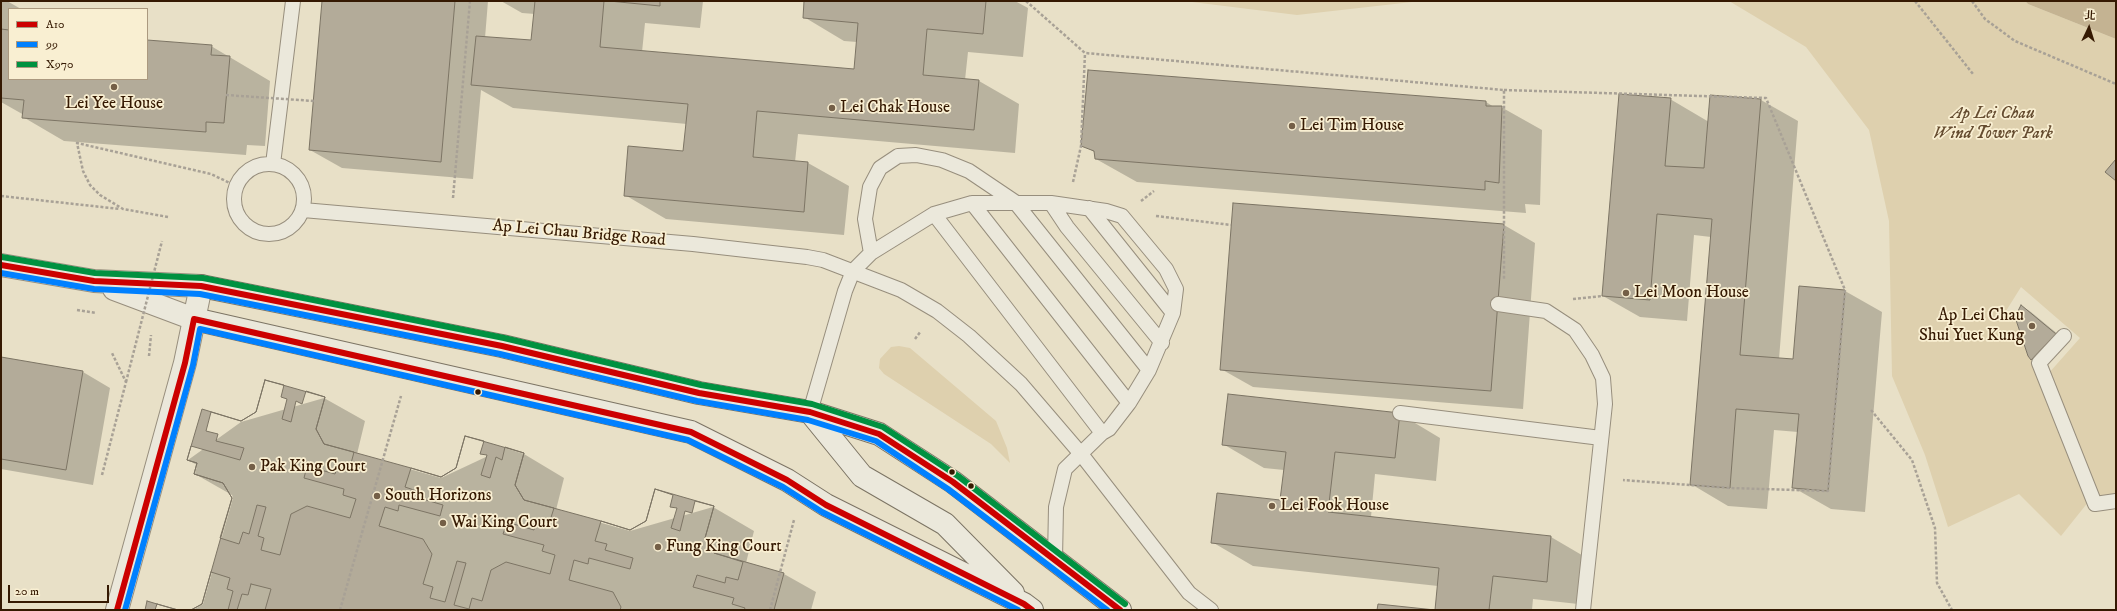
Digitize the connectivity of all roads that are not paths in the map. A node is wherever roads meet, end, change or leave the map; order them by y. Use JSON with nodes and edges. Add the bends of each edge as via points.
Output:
{"nodes":[{"id":1,"x":293,"y":1,"type":"edge"},
{"id":2,"x":273,"y":164,"type":"junction"},
{"id":3,"x":1015,"y":202,"type":"junction"},
{"id":4,"x":972,"y":203,"type":"junction"},
{"id":5,"x":1050,"y":203,"type":"junction"},
{"id":6,"x":1089,"y":208,"type":"junction"},
{"id":7,"x":303,"y":210,"type":"junction"},
{"id":8,"x":934,"y":214,"type":"junction"},
{"id":9,"x":871,"y":253,"type":"junction"},
{"id":10,"x":1,"y":265,"type":"edge"},
{"id":11,"x":853,"y":271,"type":"junction"},
{"id":12,"x":94,"y":281,"type":"junction"},
{"id":13,"x":202,"y":286,"type":"junction"},
{"id":14,"x":1498,"y":304,"type":"dead end"},
{"id":15,"x":1173,"y":313,"type":"junction"},
{"id":16,"x":194,"y":319,"type":"junction"},
{"id":17,"x":2064,"y":336,"type":"dead end"},
{"id":18,"x":1162,"y":343,"type":"junction"},
{"id":19,"x":1149,"y":370,"type":"junction"},
{"id":20,"x":1129,"y":403,"type":"junction"},
{"id":21,"x":810,"y":412,"type":"junction"},
{"id":22,"x":1400,"y":413,"type":"dead end"},
{"id":23,"x":1102,"y":433,"type":"junction"},
{"id":24,"x":1602,"y":438,"type":"junction"},
{"id":25,"x":1081,"y":454,"type":"junction"},
{"id":26,"x":2116,"y":501,"type":"edge"},
{"id":27,"x":1055,"y":559,"type":"junction"},
{"id":28,"x":1028,"y":607,"type":"edge"},
{"id":29,"x":117,"y":610,"type":"edge"},
{"id":30,"x":1120,"y":610,"type":"edge"},
{"id":31,"x":1211,"y":610,"type":"edge"},
{"id":32,"x":1583,"y":610,"type":"edge"}],
"edges":[{"from":1,"to":2,"type":"lane"},
{"from":2,"to":7,"type":"lane","via":[[283,166],[299,180],[303,189]]},
{"from":2,"to":7,"type":"lane","via":[[251,169],[242,176],[236,186],[235,208],[247,227],[257,232],[279,233],[290,228]]},
{"from":3,"to":4,"type":"lane"},
{"from":3,"to":5,"type":"lane"},
{"from":3,"to":9,"type":"lane","via":[[956,165],[916,155],[898,156],[880,168],[870,187],[865,219]]},
{"from":3,"to":19,"type":"lane"},
{"from":4,"to":8,"type":"lane"},
{"from":4,"to":20,"type":"lane"},
{"from":5,"to":6,"type":"lane"},
{"from":5,"to":18,"type":"lane"},
{"from":6,"to":15,"type":"lane"},
{"from":6,"to":15,"type":"lane","via":[[1122,216],[1130,223],[1166,269],[1176,289]]},
{"from":7,"to":11,"type":"lane","name":"Ap Lei Chau Bridge Road","via":[[778,253],[823,260]]},
{"from":8,"to":9,"type":"lane"},
{"from":8,"to":23,"type":"lane"},
{"from":9,"to":11,"type":"lane"},
{"from":10,"to":12,"type":"main road"},
{"from":11,"to":21,"type":"lane"},
{"from":11,"to":25,"type":"lane","name":"Ap Lei Chau Bridge Road","via":[[901,290],[937,311],[969,336],[1021,384]]},
{"from":12,"to":13,"type":"main road"},
{"from":12,"to":16,"type":"main road"},
{"from":13,"to":16,"type":"main road"},
{"from":13,"to":21,"type":"main road","via":[[502,346],[699,393]]},
{"from":14,"to":24,"type":"lane","via":[[1546,311],[1575,330],[1592,355],[1603,378],[1605,404]]},
{"from":15,"to":18,"type":"lane"},
{"from":16,"to":28,"type":"main road","via":[[691,432],[787,480],[833,509]]},
{"from":16,"to":29,"type":"main road","via":[[185,363]]},
{"from":17,"to":26,"type":"lane","via":[[2039,362],[2095,504]]},
{"from":18,"to":19,"type":"lane"},
{"from":19,"to":20,"type":"lane"},
{"from":20,"to":23,"type":"lane","via":[[1109,429]]},
{"from":21,"to":27,"type":"main road","via":[[880,434],[953,482]]},
{"from":21,"to":28,"type":"main road","via":[[862,476],[945,524]]},
{"from":22,"to":24,"type":"lane"},
{"from":23,"to":25,"type":"lane"},
{"from":24,"to":32,"type":"lane"},
{"from":25,"to":27,"type":"lane","via":[[1065,469],[1056,507]]},
{"from":25,"to":31,"type":"lane","name":"Ap Lei Chau Bridge Road","via":[[1189,593]]},
{"from":27,"to":30,"type":"main road"}]}
